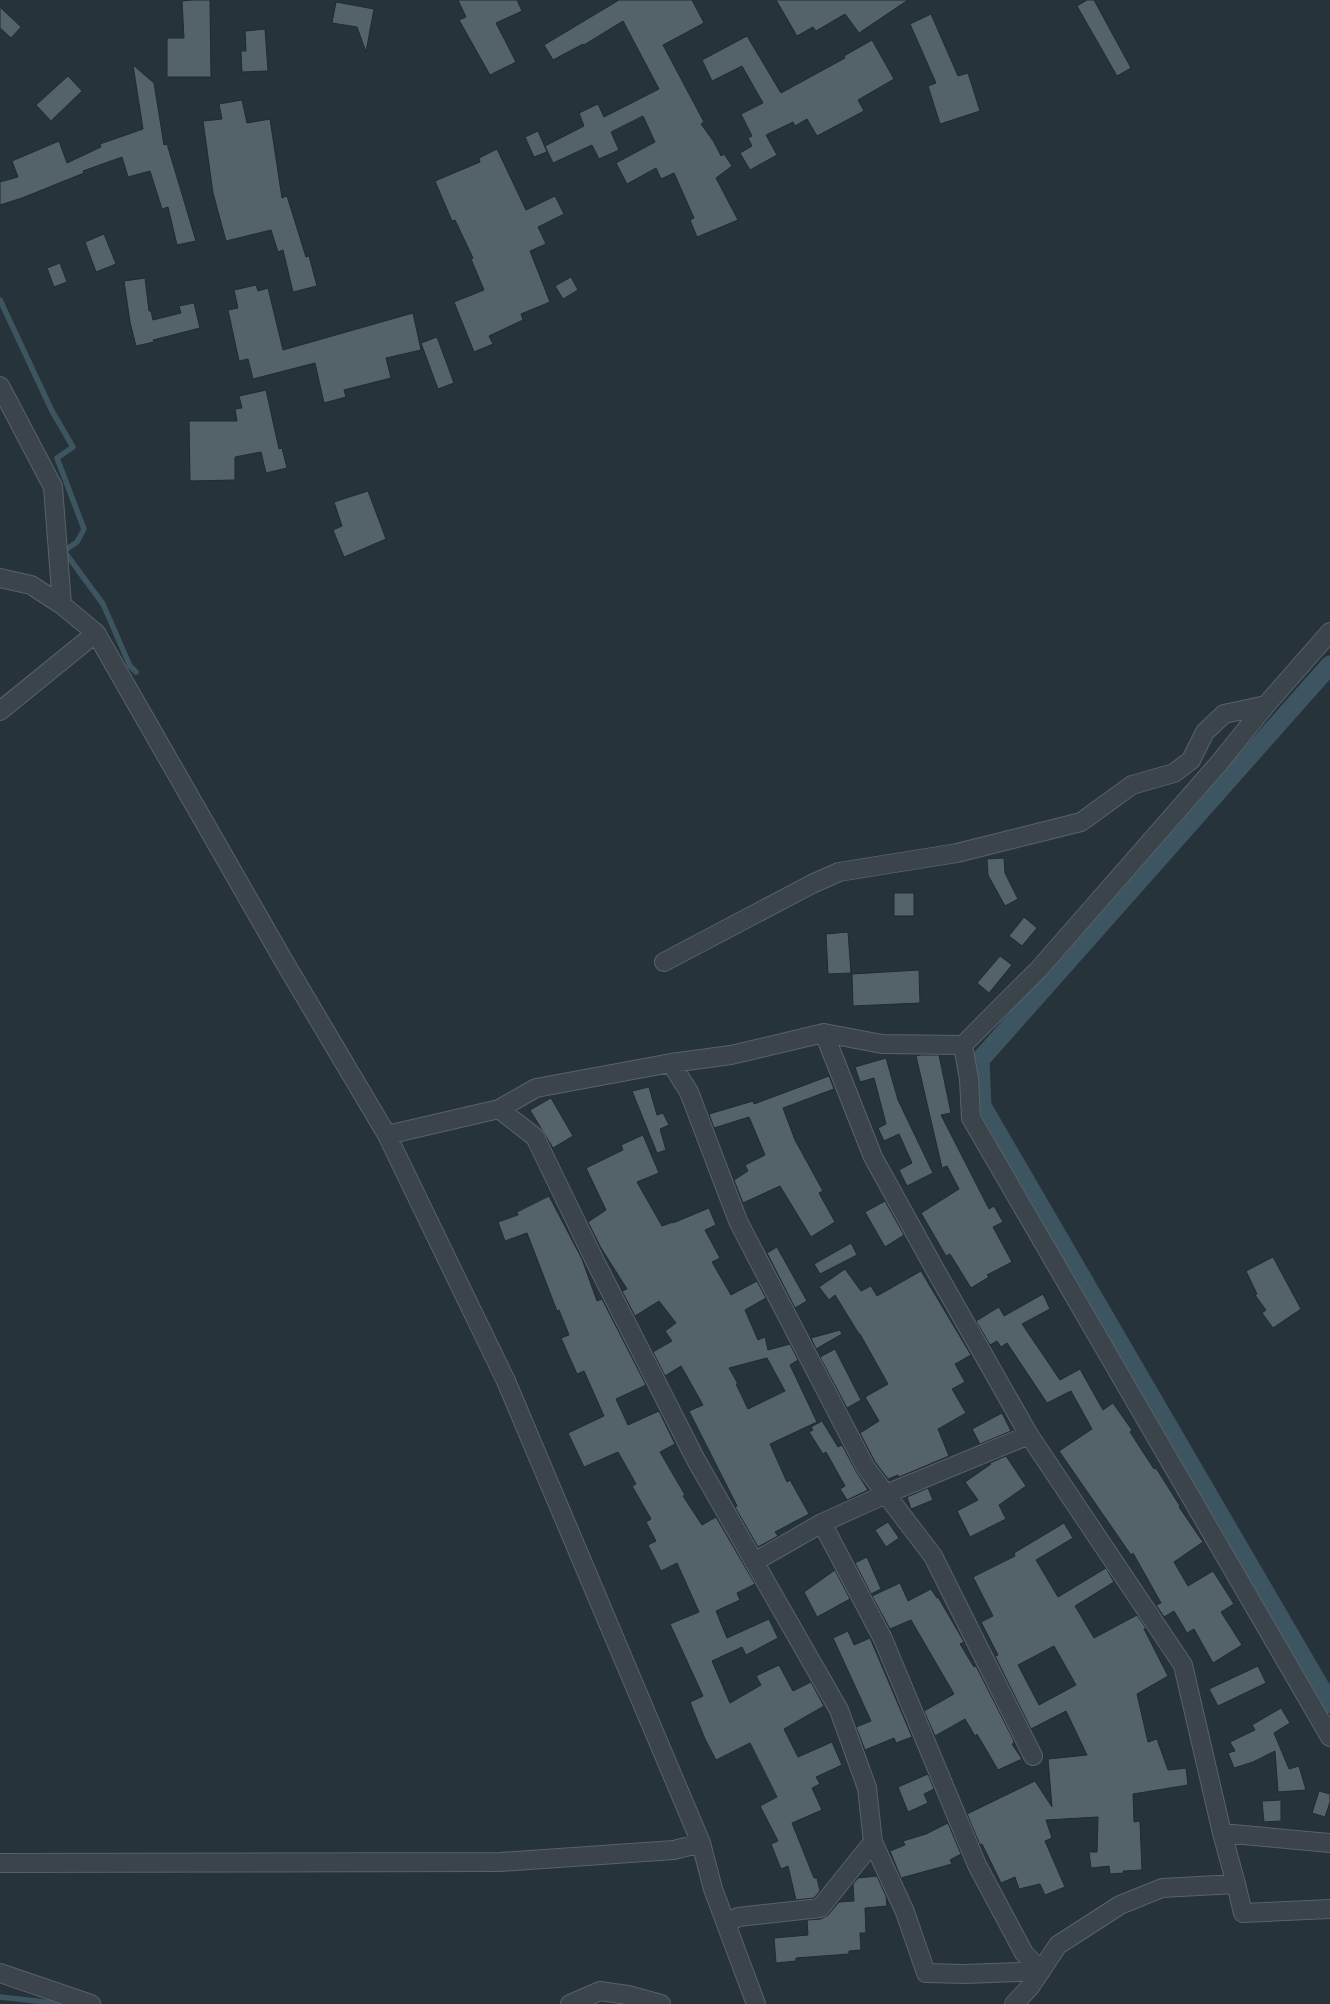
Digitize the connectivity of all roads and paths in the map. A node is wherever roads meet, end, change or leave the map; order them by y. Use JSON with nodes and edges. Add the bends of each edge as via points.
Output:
{"nodes":[{"id":1,"x":0,"y":386,"type":"edge"},
{"id":2,"x":0,"y":578,"type":"edge"},
{"id":3,"x":62,"y":605,"type":"junction"},
{"id":4,"x":1330,"y":632,"type":"edge"},
{"id":5,"x":96,"y":633,"type":"junction"},
{"id":6,"x":1266,"y":705,"type":"junction"},
{"id":7,"x":0,"y":711,"type":"edge"},
{"id":8,"x":664,"y":962,"type":"dead end"},
{"id":9,"x":824,"y":1033,"type":"junction"},
{"id":10,"x":963,"y":1045,"type":"junction"},
{"id":11,"x":671,"y":1063,"type":"junction"},
{"id":12,"x":499,"y":1109,"type":"junction"},
{"id":13,"x":387,"y":1135,"type":"junction"},
{"id":14,"x":1030,"y":1434,"type":"junction"},
{"id":15,"x":886,"y":1494,"type":"junction"},
{"id":16,"x":822,"y":1523,"type":"junction"},
{"id":17,"x":754,"y":1562,"type":"junction"},
{"id":18,"x":1330,"y":1737,"type":"edge"},
{"id":19,"x":1033,"y":1756,"type":"dead end"},
{"id":20,"x":1222,"y":1833,"type":"junction"},
{"id":21,"x":873,"y":1842,"type":"junction"},
{"id":22,"x":701,"y":1843,"type":"junction"},
{"id":23,"x":1330,"y":1843,"type":"edge"},
{"id":24,"x":0,"y":1863,"type":"edge"},
{"id":25,"x":1236,"y":1884,"type":"junction"},
{"id":26,"x":1330,"y":1909,"type":"edge"},
{"id":27,"x":726,"y":1924,"type":"junction"},
{"id":28,"x":1041,"y":1971,"type":"junction"},
{"id":29,"x":0,"y":1973,"type":"edge"},
{"id":30,"x":91,"y":2004,"type":"edge"},
{"id":31,"x":570,"y":2004,"type":"edge"},
{"id":32,"x":661,"y":2004,"type":"edge"},
{"id":33,"x":756,"y":2004,"type":"edge"},
{"id":34,"x":1014,"y":2004,"type":"edge"}],
"edges":[{"from":1,"to":3,"type":"street","via":[[53,487]]},
{"from":2,"to":3,"type":"street","via":[[31,585]]},
{"from":3,"to":5,"type":"street"},
{"from":4,"to":6,"type":"street"},
{"from":5,"to":7,"type":"street"},
{"from":5,"to":13,"type":"street"},
{"from":6,"to":8,"type":"street","via":[[1224,714],[1205,732],[1191,760],[1174,774],[1132,785],[1081,822],[957,853],[839,872]]},
{"from":6,"to":10,"type":"street","via":[[1039,969]]},
{"from":9,"to":10,"type":"street","via":[[882,1044]]},
{"from":9,"to":11,"type":"street","via":[[731,1054]]},
{"from":9,"to":14,"type":"street","via":[[873,1157]]},
{"from":10,"to":18,"type":"street","via":[[971,1118]]},
{"from":11,"to":12,"type":"street","via":[[536,1088]]},
{"from":11,"to":15,"type":"street","via":[[689,1092],[738,1221],[866,1468]]},
{"from":12,"to":13,"type":"street"},
{"from":12,"to":17,"type":"street","via":[[535,1137],[696,1460]]},
{"from":13,"to":22,"type":"street","via":[[506,1381]]},
{"from":14,"to":15,"type":"street"},
{"from":14,"to":20,"type":"street","via":[[1183,1665]]},
{"from":15,"to":16,"type":"street"},
{"from":15,"to":19,"type":"street","via":[[933,1556]]},
{"from":16,"to":17,"type":"street"},
{"from":16,"to":28,"type":"street","via":[[883,1639],[977,1865],[1024,1953]]},
{"from":17,"to":21,"type":"street","via":[[840,1710],[867,1788]]},
{"from":20,"to":23,"type":"street"},
{"from":20,"to":25,"type":"street"},
{"from":21,"to":27,"type":"street","via":[[820,1908],[738,1916]]},
{"from":21,"to":28,"type":"street","via":[[905,1912],[926,1973]]},
{"from":22,"to":24,"type":"street","via":[[674,1850],[500,1862]]},
{"from":22,"to":27,"type":"street"},
{"from":25,"to":26,"type":"street","via":[[1243,1913]]},
{"from":25,"to":28,"type":"street","via":[[1162,1888],[1120,1905],[1058,1945]]},
{"from":27,"to":33,"type":"street"},
{"from":28,"to":34,"type":"street"},
{"from":29,"to":30,"type":"street"},
{"from":31,"to":32,"type":"street","via":[[600,1991]]}]}
